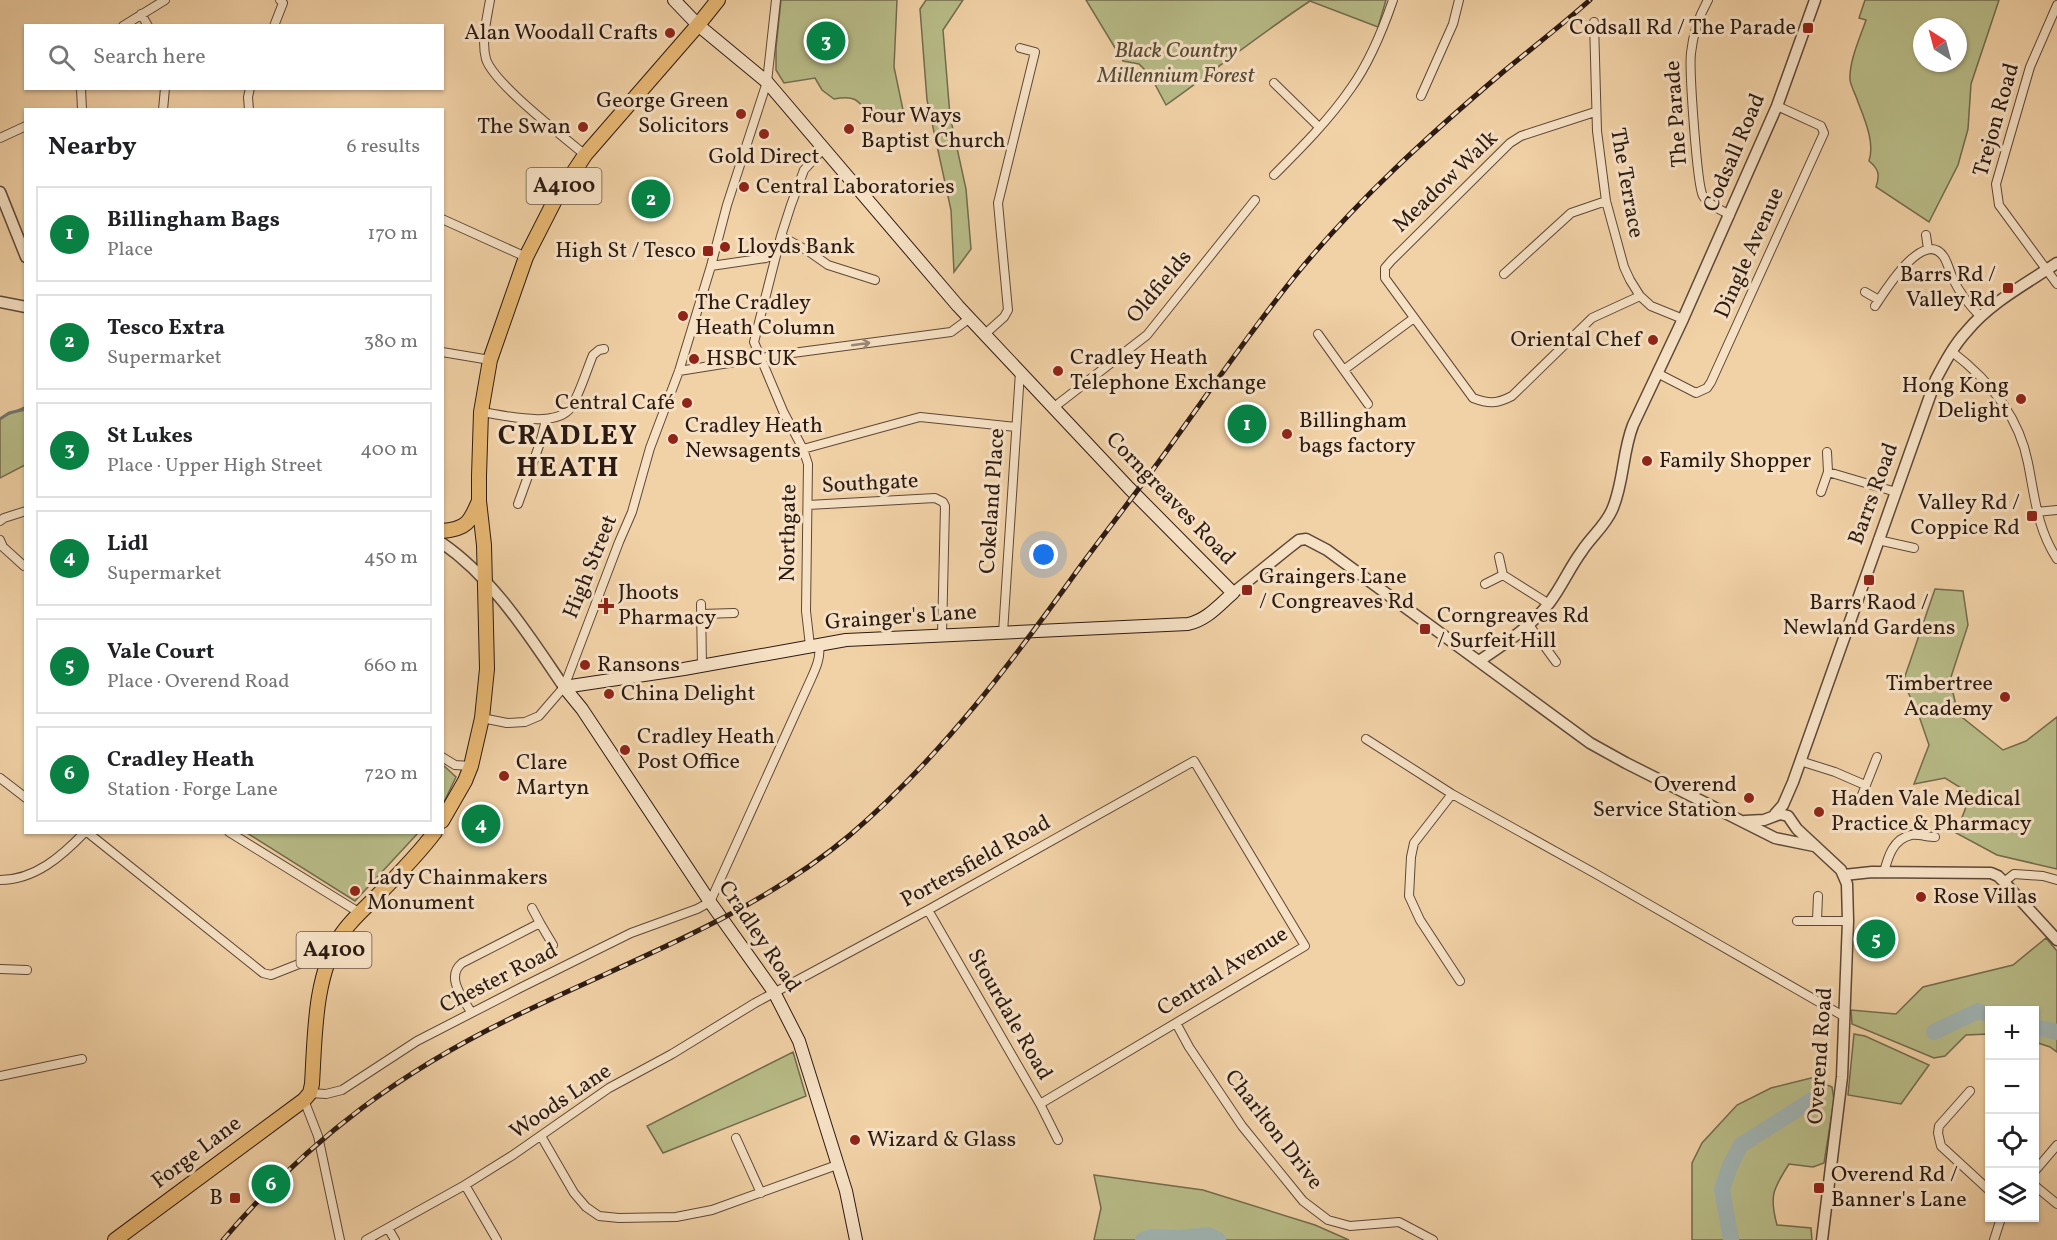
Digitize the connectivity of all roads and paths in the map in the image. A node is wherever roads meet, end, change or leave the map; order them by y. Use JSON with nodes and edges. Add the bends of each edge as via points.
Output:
{"nodes":[{"id":1,"x":165,"y":0,"type":"edge"},
{"id":2,"x":280,"y":0,"type":"edge"},
{"id":3,"x":490,"y":0,"type":"edge"},
{"id":4,"x":674,"y":0,"type":"edge"},
{"id":5,"x":718,"y":0,"type":"edge"},
{"id":6,"x":775,"y":0,"type":"edge"},
{"id":7,"x":1393,"y":0,"type":"edge"},
{"id":8,"x":1459,"y":0,"type":"edge"},
{"id":9,"x":1708,"y":0,"type":"edge"},
{"id":10,"x":1815,"y":0,"type":"edge"},
{"id":11,"x":2057,"y":4,"type":"edge"},
{"id":12,"x":141,"y":14,"type":"junction"},
{"id":13,"x":1594,"y":22,"type":"dead end"},
{"id":14,"x":126,"y":24,"type":"edge"},
{"id":15,"x":147,"y":24,"type":"edge"},
{"id":16,"x":275,"y":24,"type":"edge"},
{"id":17,"x":698,"y":25,"type":"junction"},
{"id":18,"x":1020,"y":48,"type":"dead end"},
{"id":19,"x":767,"y":82,"type":"junction"},
{"id":20,"x":1274,"y":83,"type":"dead end"},
{"id":21,"x":81,"y":90,"type":"edge"},
{"id":22,"x":165,"y":90,"type":"edge"},
{"id":23,"x":250,"y":90,"type":"edge"},
{"id":24,"x":1421,"y":96,"type":"dead end"},
{"id":25,"x":1777,"y":106,"type":"junction"},
{"id":26,"x":82,"y":108,"type":"edge"},
{"id":27,"x":163,"y":108,"type":"edge"},
{"id":28,"x":249,"y":108,"type":"edge"},
{"id":29,"x":1595,"y":112,"type":"junction"},
{"id":30,"x":24,"y":127,"type":"edge"},
{"id":31,"x":1319,"y":127,"type":"junction"},
{"id":32,"x":0,"y":138,"type":"edge"},
{"id":33,"x":823,"y":149,"type":"junction"},
{"id":34,"x":585,"y":155,"type":"junction"},
{"id":35,"x":1274,"y":176,"type":"dead end"},
{"id":36,"x":0,"y":192,"type":"edge"},
{"id":37,"x":1255,"y":200,"type":"dead end"},
{"id":38,"x":1606,"y":201,"type":"junction"},
{"id":39,"x":1730,"y":215,"type":"junction"},
{"id":40,"x":444,"y":220,"type":"edge"},
{"id":41,"x":1926,"y":235,"type":"dead end"},
{"id":42,"x":781,"y":236,"type":"junction"},
{"id":43,"x":1928,"y":249,"type":"junction"},
{"id":44,"x":24,"y":252,"type":"edge"},
{"id":45,"x":526,"y":258,"type":"junction"},
{"id":46,"x":766,"y":258,"type":"dead end"},
{"id":47,"x":2057,"y":263,"type":"edge"},
{"id":48,"x":711,"y":266,"type":"junction"},
{"id":49,"x":2046,"y":270,"type":"junction"},
{"id":50,"x":1504,"y":274,"type":"dead end"},
{"id":51,"x":875,"y":280,"type":"dead end"},
{"id":52,"x":2057,"y":284,"type":"edge"},
{"id":53,"x":1865,"y":292,"type":"dead end"},
{"id":54,"x":1640,"y":296,"type":"junction"},
{"id":55,"x":0,"y":302,"type":"edge"},
{"id":56,"x":24,"y":307,"type":"edge"},
{"id":57,"x":1981,"y":317,"type":"junction"},
{"id":58,"x":970,"y":318,"type":"junction"},
{"id":59,"x":1414,"y":318,"type":"junction"},
{"id":60,"x":1683,"y":319,"type":"junction"},
{"id":61,"x":985,"y":334,"type":"junction"},
{"id":62,"x":1318,"y":334,"type":"dead end"},
{"id":63,"x":604,"y":349,"type":"dead end"},
{"id":64,"x":1952,"y":351,"type":"junction"},
{"id":65,"x":444,"y":352,"type":"edge"},
{"id":66,"x":762,"y":358,"type":"junction"},
{"id":67,"x":490,"y":360,"type":"junction"},
{"id":68,"x":1345,"y":369,"type":"junction"},
{"id":69,"x":678,"y":371,"type":"junction"},
{"id":70,"x":1020,"y":372,"type":"junction"},
{"id":71,"x":1657,"y":373,"type":"junction"},
{"id":72,"x":1368,"y":404,"type":"dead end"},
{"id":73,"x":1053,"y":408,"type":"junction"},
{"id":74,"x":481,"y":412,"type":"junction"},
{"id":75,"x":546,"y":420,"type":"junction"},
{"id":76,"x":1016,"y":427,"type":"junction"},
{"id":77,"x":803,"y":449,"type":"junction"},
{"id":78,"x":1827,"y":453,"type":"dead end"},
{"id":79,"x":1828,"y":472,"type":"junction"},
{"id":80,"x":1821,"y":492,"type":"dead end"},
{"id":81,"x":1896,"y":492,"type":"junction"},
{"id":82,"x":479,"y":501,"type":"junction"},
{"id":83,"x":518,"y":504,"type":"dead end"},
{"id":84,"x":808,"y":505,"type":"junction"},
{"id":85,"x":2057,"y":510,"type":"edge"},
{"id":86,"x":24,"y":512,"type":"edge"},
{"id":87,"x":2037,"y":513,"type":"junction"},
{"id":88,"x":0,"y":520,"type":"edge"},
{"id":89,"x":444,"y":531,"type":"edge"},
{"id":90,"x":0,"y":540,"type":"edge"},
{"id":91,"x":1878,"y":540,"type":"junction"},
{"id":92,"x":444,"y":544,"type":"edge"},
{"id":93,"x":1914,"y":548,"type":"dead end"},
{"id":94,"x":1499,"y":557,"type":"dead end"},
{"id":95,"x":2057,"y":559,"type":"edge"},
{"id":96,"x":24,"y":566,"type":"edge"},
{"id":97,"x":1503,"y":575,"type":"junction"},
{"id":98,"x":485,"y":581,"type":"junction"},
{"id":99,"x":1485,"y":584,"type":"dead end"},
{"id":100,"x":1233,"y":593,"type":"junction"},
{"id":101,"x":701,"y":604,"type":"dead end"},
{"id":102,"x":1549,"y":604,"type":"junction"},
{"id":103,"x":734,"y":613,"type":"dead end"},
{"id":104,"x":702,"y":614,"type":"junction"},
{"id":105,"x":1529,"y":625,"type":"junction"},
{"id":106,"x":1003,"y":633,"type":"junction"},
{"id":107,"x":942,"y":636,"type":"junction"},
{"id":108,"x":815,"y":645,"type":"junction"},
{"id":109,"x":1479,"y":661,"type":"junction"},
{"id":110,"x":1556,"y":662,"type":"dead end"},
{"id":111,"x":702,"y":666,"type":"junction"},
{"id":112,"x":564,"y":687,"type":"junction"},
{"id":113,"x":482,"y":718,"type":"junction"},
{"id":114,"x":1366,"y":739,"type":"dead end"},
{"id":115,"x":1877,"y":757,"type":"dead end"},
{"id":116,"x":444,"y":758,"type":"edge"},
{"id":117,"x":1194,"y":761,"type":"joint"},
{"id":118,"x":1800,"y":761,"type":"junction"},
{"id":119,"x":471,"y":766,"type":"junction"},
{"id":120,"x":0,"y":778,"type":"edge"},
{"id":121,"x":1793,"y":782,"type":"junction"},
{"id":122,"x":1865,"y":785,"type":"junction"},
{"id":123,"x":1452,"y":794,"type":"junction"},
{"id":124,"x":24,"y":796,"type":"edge"},
{"id":125,"x":1860,"y":800,"type":"dead end"},
{"id":126,"x":1774,"y":816,"type":"junction"},
{"id":127,"x":444,"y":817,"type":"edge"},
{"id":128,"x":1744,"y":821,"type":"junction"},
{"id":129,"x":1792,"y":821,"type":"junction"},
{"id":130,"x":84,"y":834,"type":"edge"},
{"id":131,"x":89,"y":834,"type":"edge"},
{"id":132,"x":232,"y":834,"type":"edge"},
{"id":133,"x":433,"y":834,"type":"edge"},
{"id":134,"x":1777,"y":837,"type":"junction"},
{"id":135,"x":1935,"y":837,"type":"dead end"},
{"id":136,"x":1814,"y":846,"type":"junction"},
{"id":137,"x":1884,"y":872,"type":"junction"},
{"id":138,"x":1844,"y":875,"type":"junction"},
{"id":139,"x":0,"y":880,"type":"edge"},
{"id":140,"x":2057,"y":880,"type":"edge"},
{"id":141,"x":2004,"y":882,"type":"junction"},
{"id":142,"x":1818,"y":896,"type":"dead end"},
{"id":143,"x":710,"y":902,"type":"junction"},
{"id":144,"x":532,"y":908,"type":"dead end"},
{"id":145,"x":928,"y":910,"type":"junction"},
{"id":146,"x":360,"y":913,"type":"junction"},
{"id":147,"x":1817,"y":920,"type":"junction"},
{"id":148,"x":1797,"y":921,"type":"dead end"},
{"id":149,"x":1848,"y":921,"type":"junction"},
{"id":150,"x":540,"y":923,"type":"junction"},
{"id":151,"x":2057,"y":940,"type":"edge"},
{"id":152,"x":553,"y":945,"type":"dead end"},
{"id":153,"x":329,"y":961,"type":"junction"},
{"id":154,"x":0,"y":969,"type":"edge"},
{"id":155,"x":27,"y":970,"type":"dead end"},
{"id":156,"x":1461,"y":981,"type":"dead end"},
{"id":157,"x":774,"y":992,"type":"junction"},
{"id":158,"x":471,"y":1012,"type":"junction"},
{"id":159,"x":1845,"y":1017,"type":"junction"},
{"id":160,"x":1176,"y":1023,"type":"junction"},
{"id":161,"x":82,"y":1059,"type":"dead end"},
{"id":162,"x":0,"y":1076,"type":"edge"},
{"id":163,"x":1970,"y":1091,"type":"dead end"},
{"id":164,"x":307,"y":1096,"type":"junction"},
{"id":165,"x":1040,"y":1104,"type":"junction"},
{"id":166,"x":541,"y":1136,"type":"junction"},
{"id":167,"x":736,"y":1138,"type":"dead end"},
{"id":168,"x":1058,"y":1140,"type":"dead end"},
{"id":169,"x":2057,"y":1145,"type":"edge"},
{"id":170,"x":837,"y":1165,"type":"junction"},
{"id":171,"x":2037,"y":1168,"type":"edge"},
{"id":172,"x":465,"y":1185,"type":"junction"},
{"id":173,"x":1985,"y":1187,"type":"edge"},
{"id":174,"x":2039,"y":1189,"type":"edge"},
{"id":175,"x":761,"y":1193,"type":"junction"},
{"id":176,"x":2057,"y":1204,"type":"edge"},
{"id":177,"x":2000,"y":1222,"type":"edge"},
{"id":178,"x":388,"y":1227,"type":"junction"},
{"id":179,"x":115,"y":1240,"type":"edge"},
{"id":180,"x":340,"y":1240,"type":"edge"},
{"id":181,"x":366,"y":1240,"type":"edge"},
{"id":182,"x":395,"y":1240,"type":"edge"},
{"id":183,"x":497,"y":1240,"type":"edge"},
{"id":184,"x":856,"y":1240,"type":"edge"},
{"id":185,"x":1433,"y":1240,"type":"edge"},
{"id":186,"x":1822,"y":1240,"type":"edge"},
{"id":187,"x":1994,"y":1240,"type":"edge"}],
"edges":[{"from":1,"to":12,"type":"street"},
{"from":2,"to":16,"type":"street","via":[[283,3]]},
{"from":3,"to":34,"type":"street","via":[[485,34],[486,58],[492,71]]},
{"from":4,"to":17,"type":"main road","name":"Corngreaves Road"},
{"from":5,"to":17,"type":"main road","number":"A4100"},
{"from":6,"to":19,"type":"street","name":"High Street"},
{"from":7,"to":31,"type":"street","via":[[1353,86]]},
{"from":8,"to":24,"type":"street","via":[[1453,24]]},
{"from":9,"to":39,"type":"street","name":"The Parade","via":[[1694,37],[1689,69],[1699,177],[1703,197]]},
{"from":10,"to":25,"type":"street","name":"Codsall Road"},
{"from":11,"to":49,"type":"street","name":"Trejon Road","via":[[2030,67],[1996,184],[1999,205]]},
{"from":12,"to":14,"type":"street"},
{"from":12,"to":15,"type":"street"},
{"from":13,"to":29,"type":"street","name":"The Terrace"},
{"from":17,"to":19,"type":"main road","name":"Corngreaves Road"},
{"from":17,"to":34,"type":"main road","number":"A4100"},
{"from":18,"to":61,"type":"street","via":[[1035,52],[998,203],[1008,310]]},
{"from":19,"to":33,"type":"main road","name":"Corngreaves Road"},
{"from":19,"to":48,"type":"street","name":"High Street"},
{"from":20,"to":31,"type":"street"},
{"from":21,"to":26,"type":"street"},
{"from":22,"to":27,"type":"street"},
{"from":23,"to":28,"type":"street"},
{"from":25,"to":39,"type":"street","name":"Codsall Road"},
{"from":25,"to":71,"type":"street","name":"Dingle Avenue","via":[[1821,126],[1824,133],[1711,382],[1696,393]]},
{"from":29,"to":38,"type":"street","name":"The Terrace"},
{"from":29,"to":59,"type":"street","name":"Meadow Walk","via":[[1510,143],[1387,265],[1385,278]]},
{"from":30,"to":32,"type":"street"},
{"from":31,"to":35,"type":"street"},
{"from":33,"to":42,"type":"street","name":"Northgate","via":[[804,170]]},
{"from":33,"to":58,"type":"main road","name":"Corngreaves Road"},
{"from":34,"to":45,"type":"main road","number":"A4100","via":[[555,200]]},
{"from":36,"to":44,"type":"street"},
{"from":37,"to":73,"type":"street","name":"Oldfields","via":[[1147,335]]},
{"from":38,"to":50,"type":"street","via":[[1571,213]]},
{"from":38,"to":54,"type":"street","name":"The Terrace","via":[[1624,267]]},
{"from":39,"to":60,"type":"street","name":"Codsall Road"},
{"from":40,"to":45,"type":"street"},
{"from":41,"to":43,"type":"street"},
{"from":42,"to":51,"type":"street","via":[[828,265]]},
{"from":42,"to":66,"type":"street","name":"Northgate","via":[[754,342]]},
{"from":43,"to":53,"type":"street","via":[[1906,265],[1877,303]]},
{"from":43,"to":57,"type":"street","via":[[1945,258],[1964,299]]},
{"from":45,"to":67,"type":"main road","number":"A4100"},
{"from":46,"to":48,"type":"street"},
{"from":47,"to":49,"type":"street","name":"Barrs Road"},
{"from":48,"to":69,"type":"street","name":"High Street"},
{"from":49,"to":52,"type":"street","name":"Trejon Road"},
{"from":49,"to":57,"type":"street","name":"Barrs Road"},
{"from":54,"to":59,"type":"street","name":"Meadow Walk","via":[[1592,318],[1512,396],[1489,404],[1473,398]]},
{"from":54,"to":60,"type":"street","name":"The Terrace","via":[[1652,306]]},
{"from":55,"to":56,"type":"street"},
{"from":57,"to":64,"type":"street","name":"Barrs Road"},
{"from":58,"to":61,"type":"main road","name":"Corngreaves Road"},
{"from":66,"to":58,"type":"street","one_way":true,"via":[[951,332]]},
{"from":59,"to":68,"type":"street"},
{"from":60,"to":71,"type":"street","name":"Codsall Road"},
{"from":61,"to":70,"type":"main road","name":"Corngreaves Road"},
{"from":62,"to":68,"type":"street"},
{"from":63,"to":75,"type":"street","via":[[593,355],[571,409]]},
{"from":64,"to":81,"type":"street","name":"Barrs Road","via":[[1936,379]]},
{"from":64,"to":87,"type":"street","via":[[1972,366],[2002,400],[2028,459]]},
{"from":65,"to":67,"type":"street"},
{"from":66,"to":69,"type":"street"},
{"from":66,"to":77,"type":"street","name":"Northgate"},
{"from":67,"to":74,"type":"main road","number":"A4100"},
{"from":68,"to":72,"type":"street"},
{"from":69,"to":112,"type":"street","name":"High Street","via":[[632,512]]},
{"from":70,"to":73,"type":"main road","name":"Corngreaves Road"},
{"from":70,"to":76,"type":"street","name":"Cokeland Place"},
{"from":71,"to":102,"type":"street","name":"Codsall Road","via":[[1629,436],[1611,512]]},
{"from":73,"to":100,"type":"main road","name":"Corngreaves Road"},
{"from":74,"to":75,"type":"street"},
{"from":74,"to":82,"type":"main road","number":"A4100"},
{"from":75,"to":83,"type":"street"},
{"from":76,"to":77,"type":"street","via":[[920,417]]},
{"from":76,"to":106,"type":"street","name":"Cokeland Place"},
{"from":77,"to":84,"type":"street","name":"Northgate","via":[[808,464]]},
{"from":78,"to":79,"type":"street"},
{"from":79,"to":80,"type":"street"},
{"from":79,"to":81,"type":"street"},
{"from":81,"to":91,"type":"street","name":"Barrs Road"},
{"from":82,"to":89,"type":"main road","via":[[463,526]]},
{"from":82,"to":98,"type":"main road","number":"A4100"},
{"from":84,"to":107,"type":"street","name":"Southgate","via":[[935,498],[944,502]]},
{"from":84,"to":108,"type":"street","name":"Northgate","via":[[806,611]]},
{"from":85,"to":87,"type":"street"},
{"from":86,"to":88,"type":"street"},
{"from":87,"to":95,"type":"street"},
{"from":90,"to":96,"type":"street"},
{"from":91,"to":93,"type":"street"},
{"from":91,"to":118,"type":"street","name":"Barrs Road"},
{"from":92,"to":98,"type":"street"},
{"from":94,"to":97,"type":"street"},
{"from":97,"to":99,"type":"street"},
{"from":97,"to":102,"type":"street"},
{"from":98,"to":112,"type":"street"},
{"from":98,"to":113,"type":"main road","number":"A4100","via":[[487,669]]},
{"from":100,"to":106,"type":"main road","name":"Grainger's Lane","via":[[1207,616],[1188,624]]},
{"from":100,"to":109,"type":"street","name":"Corngreaves Road","via":[[1299,540],[1306,539],[1327,550]]},
{"from":101,"to":104,"type":"street"},
{"from":102,"to":105,"type":"street","name":"Codsall Road"},
{"from":103,"to":104,"type":"street"},
{"from":104,"to":111,"type":"street"},
{"from":105,"to":109,"type":"street","name":"Codsall Road"},
{"from":105,"to":110,"type":"street"},
{"from":106,"to":107,"type":"main road","name":"Grainger's Lane"},
{"from":107,"to":108,"type":"main road","name":"Grainger's Lane"},
{"from":108,"to":111,"type":"main road","name":"Grainger's Lane"},
{"from":108,"to":143,"type":"street","name":"Northgate","via":[[820,652],[811,679]]},
{"from":109,"to":128,"type":"street","name":"Corngreaves Road","via":[[1590,743]]},
{"from":111,"to":112,"type":"main road","name":"Grainger's Lane"},
{"from":112,"to":113,"type":"street","name":"High Street","via":[[540,716],[525,722]]},
{"from":112,"to":143,"type":"main road","name":"Cradley Road"},
{"from":113,"to":119,"type":"main road","number":"A4100"},
{"from":114,"to":123,"type":"street"},
{"from":115,"to":122,"type":"street"},
{"from":116,"to":119,"type":"street","via":[[455,765]]},
{"from":117,"to":145,"type":"street","name":"Portersfield Road"},
{"from":117,"to":160,"type":"street","name":"Central Avenue","via":[[1305,946]]},
{"from":118,"to":121,"type":"street","name":"Barrs Road"},
{"from":118,"to":122,"type":"street"},
{"from":119,"to":127,"type":"main road","number":"A4100"},
{"from":120,"to":124,"type":"street"},
{"from":121,"to":126,"type":"street","name":"Barrs Road"},
{"from":121,"to":129,"type":"street","name":"Barrs Road"},
{"from":122,"to":125,"type":"street"},
{"from":123,"to":156,"type":"street","via":[[1414,843],[1409,896],[1420,920]]},
{"from":123,"to":159,"type":"street"},
{"from":126,"to":128,"type":"street","name":"Corngreaves Road"},
{"from":126,"to":129,"type":"street","name":"Corngreaves Road","via":[[1784,814]]},
{"from":126,"to":134,"type":"street","via":[[1768,824]]},
{"from":128,"to":134,"type":"street","name":"Corngreaves Road"},
{"from":129,"to":134,"type":"street","via":[[1792,832]]},
{"from":129,"to":136,"type":"street","name":"Corngreaves Road"},
{"from":130,"to":139,"type":"street","via":[[40,870]]},
{"from":131,"to":153,"type":"street","via":[[263,973],[271,975],[304,962]]},
{"from":132,"to":146,"type":"street"},
{"from":133,"to":146,"type":"main road","number":"A4100"},
{"from":134,"to":136,"type":"street","name":"Corngreaves Road"},
{"from":135,"to":137,"type":"street","via":[[1911,835],[1899,842],[1892,849]]},
{"from":136,"to":138,"type":"street","name":"Corngreaves Road"},
{"from":137,"to":138,"type":"street"},
{"from":137,"to":141,"type":"street","via":[[1980,872],[1998,876]]},
{"from":138,"to":149,"type":"street","name":"Overend Road"},
{"from":140,"to":141,"type":"street","via":[[2014,874]]},
{"from":141,"to":151,"type":"street"},
{"from":142,"to":147,"type":"street"},
{"from":143,"to":157,"type":"main road","name":"Cradley Road"},
{"from":143,"to":158,"type":"street","name":"Chester Road","via":[[631,933]]},
{"from":144,"to":150,"type":"street"},
{"from":145,"to":157,"type":"street","name":"Portersfield Road"},
{"from":145,"to":165,"type":"street","name":"Stourdale Road"},
{"from":146,"to":153,"type":"main road","number":"A4100","via":[[341,935]]},
{"from":147,"to":148,"type":"street"},
{"from":147,"to":149,"type":"street"},
{"from":149,"to":159,"type":"street","name":"Overend Road"},
{"from":150,"to":152,"type":"street"},
{"from":150,"to":158,"type":"street","via":[[457,967],[456,986]]},
{"from":153,"to":164,"type":"main road","number":"A4100","via":[[320,993],[312,1084]]},
{"from":154,"to":155,"type":"street"},
{"from":157,"to":166,"type":"street","name":"Woods Lane","via":[[609,1088]]},
{"from":157,"to":170,"type":"main road","name":"Cradley Road","via":[[799,1041]]},
{"from":158,"to":164,"type":"street","name":"Chester Road","via":[[417,1041],[342,1090]]},
{"from":159,"to":186,"type":"street","name":"Overend Road","via":[[1842,1077]]},
{"from":160,"to":165,"type":"street","name":"Central Avenue"},
{"from":160,"to":185,"type":"street","name":"Charlton Drive","via":[[1242,1126],[1303,1201],[1328,1220],[1350,1226],[1399,1222]]},
{"from":161,"to":162,"type":"street"},
{"from":163,"to":173,"type":"street","via":[[1939,1126],[1938,1133],[1941,1146]]},
{"from":164,"to":179,"type":"main road","name":"Forge Lane"},
{"from":164,"to":180,"type":"street"},
{"from":165,"to":168,"type":"street","name":"Stourdale Road"},
{"from":166,"to":172,"type":"street","name":"Woods Lane"},
{"from":166,"to":175,"type":"street","via":[[574,1193],[599,1216],[676,1217],[712,1210]]},
{"from":167,"to":175,"type":"street"},
{"from":169,"to":171,"type":"street"},
{"from":170,"to":175,"type":"street"},
{"from":170,"to":184,"type":"main road","name":"Cradley Road"},
{"from":172,"to":178,"type":"street","name":"Woods Lane"},
{"from":172,"to":183,"type":"street"},
{"from":174,"to":176,"type":"street"},
{"from":177,"to":187,"type":"street"},
{"from":178,"to":181,"type":"street","name":"Woods Lane"},
{"from":178,"to":182,"type":"street"}]}
